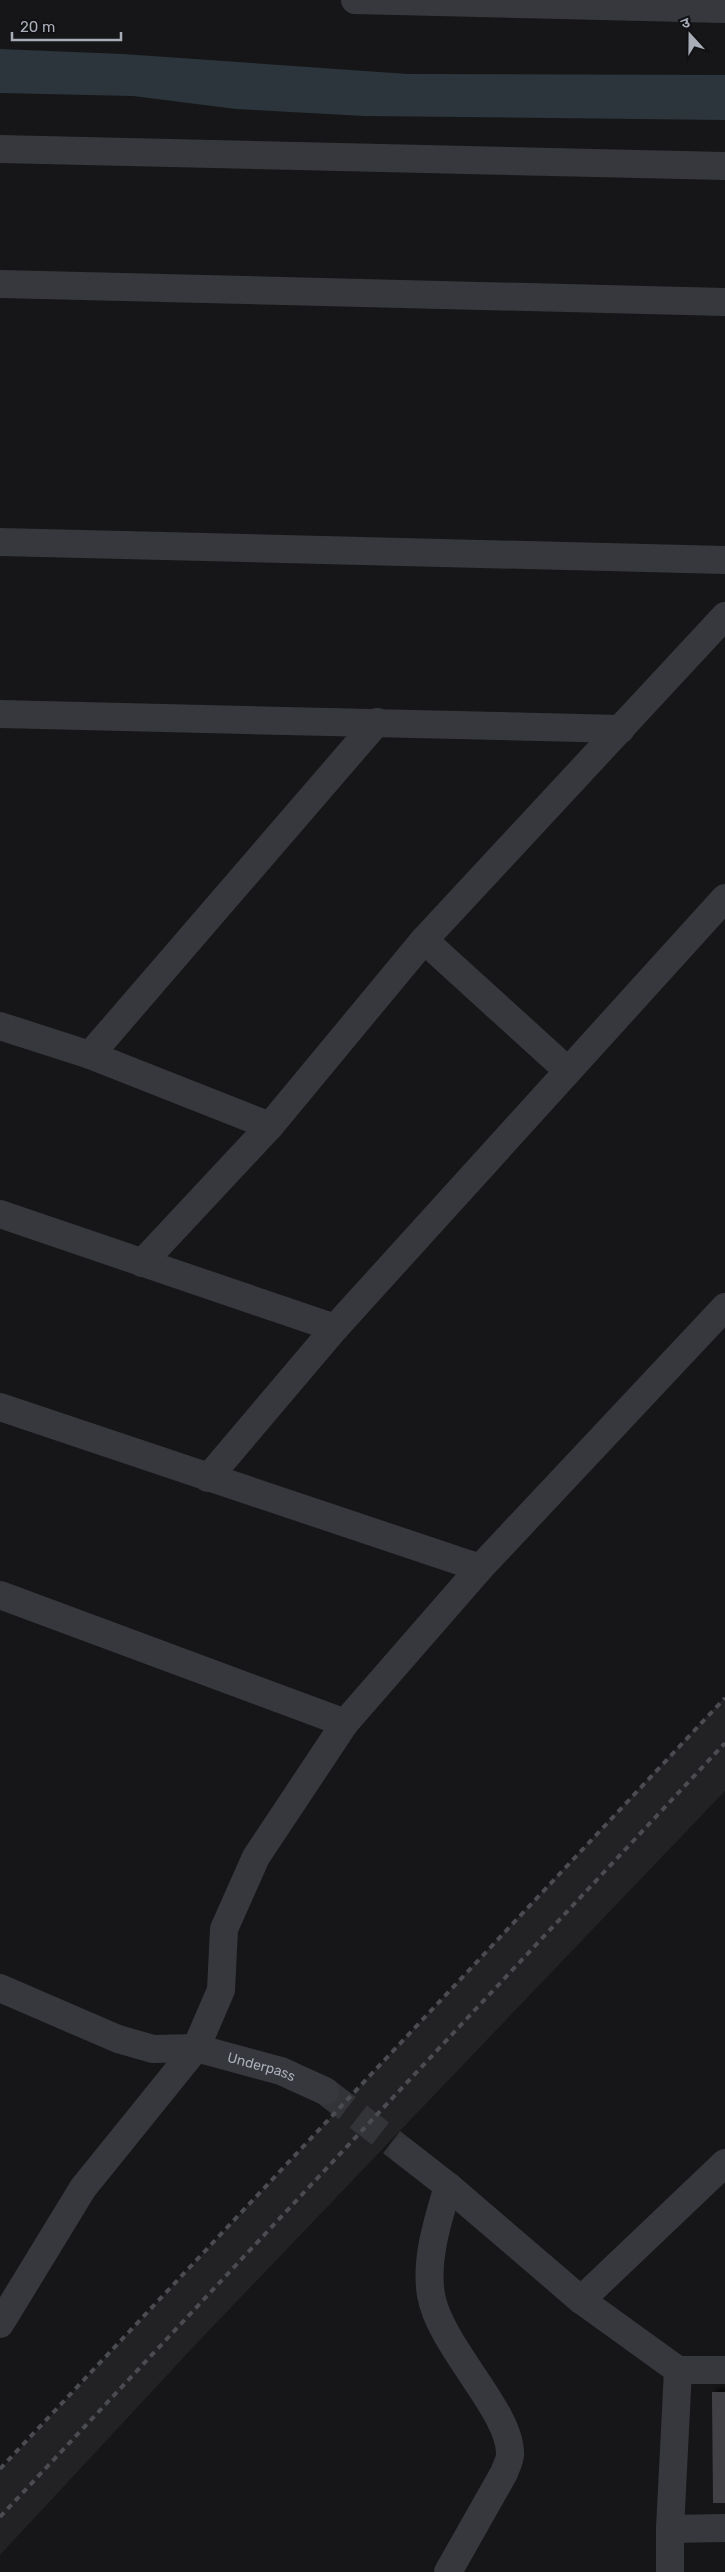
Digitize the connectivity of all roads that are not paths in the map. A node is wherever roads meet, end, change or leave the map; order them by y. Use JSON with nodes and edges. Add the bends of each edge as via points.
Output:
{"nodes":[{"id":1,"x":355,"y":0,"type":"edge"},
{"id":2,"x":725,"y":8,"type":"edge"},
{"id":3,"x":0,"y":149,"type":"edge"},
{"id":4,"x":725,"y":166,"type":"edge"},
{"id":5,"x":0,"y":284,"type":"edge"},
{"id":6,"x":725,"y":302,"type":"edge"},
{"id":7,"x":0,"y":542,"type":"edge"},
{"id":8,"x":725,"y":560,"type":"edge"},
{"id":9,"x":725,"y":616,"type":"edge"},
{"id":10,"x":0,"y":714,"type":"edge"},
{"id":11,"x":377,"y":722,"type":"junction"},
{"id":12,"x":621,"y":729,"type":"junction"},
{"id":13,"x":725,"y":898,"type":"edge"},
{"id":14,"x":424,"y":940,"type":"junction"},
{"id":15,"x":0,"y":1026,"type":"edge"},
{"id":16,"x":90,"y":1055,"type":"junction"},
{"id":17,"x":567,"y":1070,"type":"junction"},
{"id":18,"x":270,"y":1126,"type":"junction"},
{"id":19,"x":0,"y":1214,"type":"edge"},
{"id":20,"x":142,"y":1263,"type":"junction"},
{"id":21,"x":725,"y":1307,"type":"edge"},
{"id":22,"x":336,"y":1328,"type":"junction"},
{"id":23,"x":0,"y":1407,"type":"edge"},
{"id":24,"x":208,"y":1478,"type":"junction"},
{"id":25,"x":480,"y":1568,"type":"junction"},
{"id":26,"x":0,"y":1595,"type":"edge"},
{"id":27,"x":345,"y":1723,"type":"junction"},
{"id":28,"x":0,"y":1988,"type":"edge"},
{"id":29,"x":196,"y":2048,"type":"junction"},
{"id":30,"x":325,"y":2091,"type":"tunnel mouth"},
{"id":31,"x":403,"y":2151,"type":"tunnel mouth"},
{"id":32,"x":725,"y":2163,"type":"edge"},
{"id":33,"x":448,"y":2186,"type":"junction"},
{"id":34,"x":581,"y":2300,"type":"junction"},
{"id":35,"x":0,"y":2324,"type":"edge"},
{"id":36,"x":678,"y":2370,"type":"junction"},
{"id":37,"x":725,"y":2370,"type":"edge"},
{"id":38,"x":725,"y":2528,"type":"edge"},
{"id":39,"x":670,"y":2529,"type":"junction"},
{"id":40,"x":448,"y":2572,"type":"edge"},
{"id":41,"x":670,"y":2572,"type":"edge"}],
"edges":[{"from":1,"to":2,"type":"street"},
{"from":3,"to":4,"type":"street"},
{"from":5,"to":6,"type":"street"},
{"from":7,"to":8,"type":"street"},
{"from":9,"to":12,"type":"street"},
{"from":10,"to":11,"type":"street"},
{"from":11,"to":12,"type":"street"},
{"from":11,"to":16,"type":"street"},
{"from":12,"to":14,"type":"street"},
{"from":13,"to":17,"type":"street"},
{"from":14,"to":17,"type":"street"},
{"from":14,"to":18,"type":"street"},
{"from":15,"to":16,"type":"street"},
{"from":16,"to":18,"type":"street"},
{"from":17,"to":22,"type":"street"},
{"from":18,"to":20,"type":"street"},
{"from":19,"to":20,"type":"street"},
{"from":20,"to":22,"type":"street"},
{"from":21,"to":25,"type":"street"},
{"from":22,"to":24,"type":"street"},
{"from":23,"to":24,"type":"street"},
{"from":24,"to":25,"type":"street"},
{"from":25,"to":27,"type":"street"},
{"from":26,"to":27,"type":"street"},
{"from":27,"to":29,"type":"street","via":[[256,1857],[224,1929],[221,1990]]},
{"from":28,"to":29,"type":"street","name":"Underpass","via":[[118,2039],[153,2049]]},
{"from":29,"to":30,"type":"street","name":"Underpass","via":[[281,2071]]},
{"from":29,"to":35,"type":"street","via":[[83,2188]]},
{"from":31,"to":33,"type":"street"},
{"from":32,"to":34,"type":"street"},
{"from":33,"to":34,"type":"street"},
{"from":33,"to":40,"type":"street","via":[[430,2260],[431,2295],[445,2335],[497,2416],[507,2437],[510,2455],[504,2473]]},
{"from":34,"to":36,"type":"street"},
{"from":36,"to":37,"type":"street"},
{"from":36,"to":39,"type":"street"},
{"from":38,"to":39,"type":"street"},
{"from":39,"to":41,"type":"street"}]}
